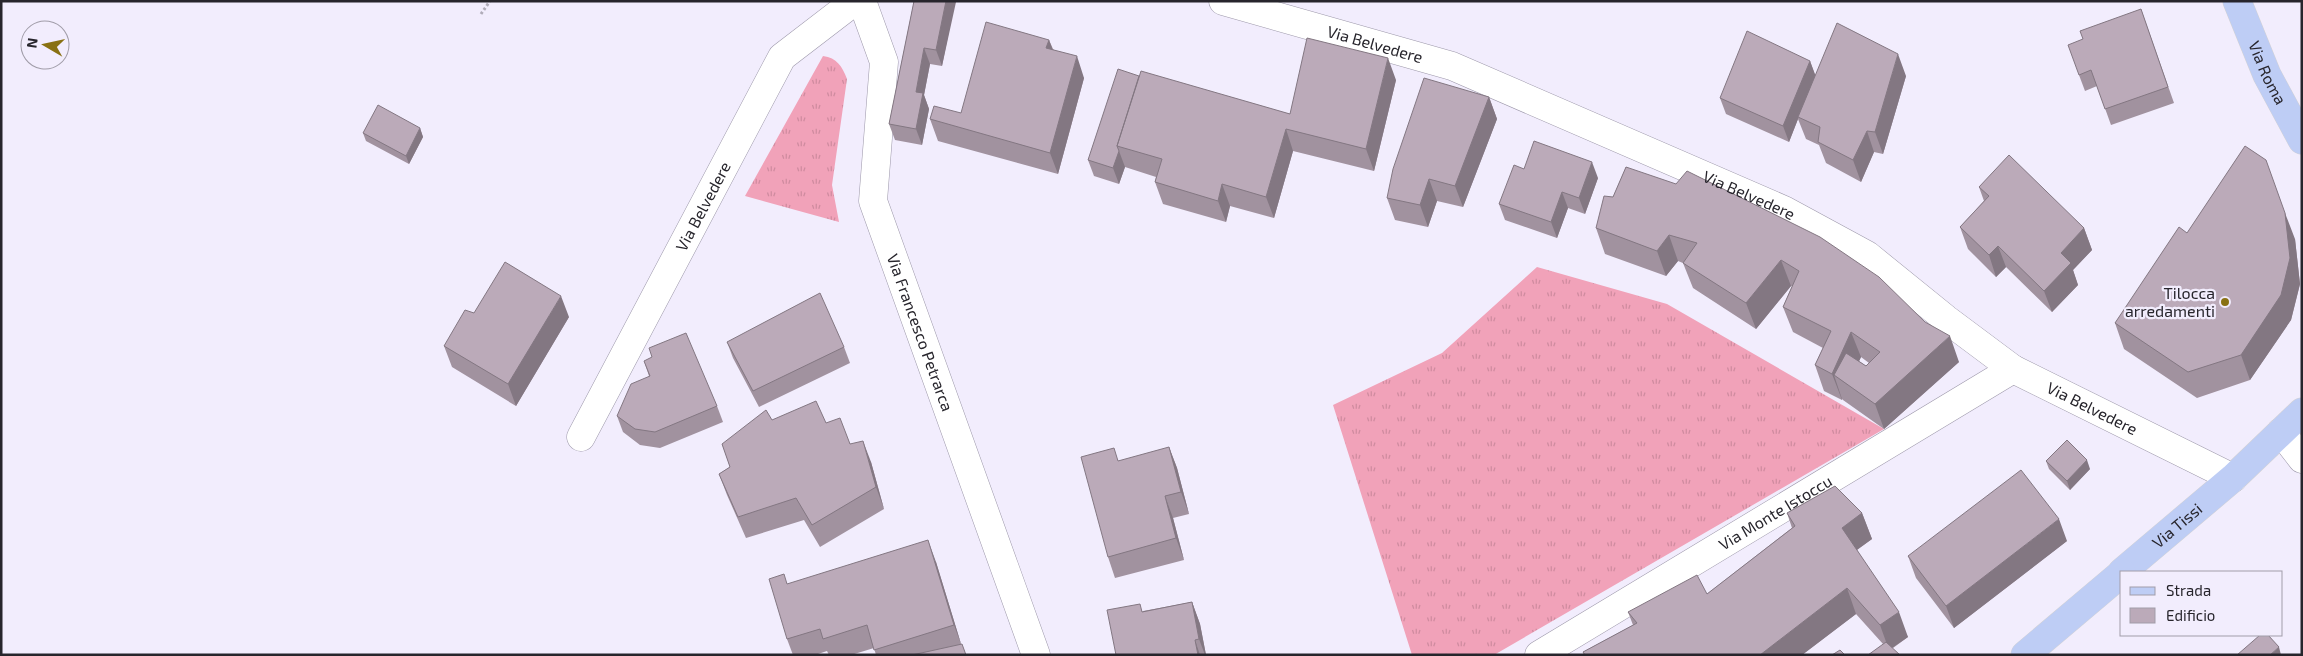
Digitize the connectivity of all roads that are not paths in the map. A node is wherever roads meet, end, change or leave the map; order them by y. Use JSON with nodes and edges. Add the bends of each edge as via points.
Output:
{"nodes":[{"id":1,"x":855,"y":1,"type":"edge"},
{"id":2,"x":862,"y":1,"type":"edge"},
{"id":3,"x":1224,"y":1,"type":"edge"},
{"id":4,"x":2237,"y":1,"type":"edge"},
{"id":5,"x":2302,"y":140,"type":"edge"},
{"id":6,"x":2013,"y":369,"type":"junction"},
{"id":7,"x":2302,"y":412,"type":"edge"},
{"id":8,"x":2281,"y":432,"type":"junction"},
{"id":9,"x":582,"y":437,"type":"dead end"},
{"id":10,"x":2302,"y":459,"type":"edge"},
{"id":11,"x":2233,"y":478,"type":"junction"},
{"id":12,"x":2123,"y":571,"type":"edge"},
{"id":13,"x":2120,"y":574,"type":"edge"},
{"id":14,"x":1036,"y":655,"type":"edge"},
{"id":15,"x":1538,"y":655,"type":"edge"},
{"id":16,"x":2025,"y":655,"type":"edge"}],
"edges":[{"from":1,"to":9,"type":"street","name":"Via Belvedere","via":[[782,57]]},
{"from":2,"to":14,"type":"street","name":"Via Francesco Petrarca","via":[[884,62],[873,201]]},
{"from":3,"to":6,"type":"street","name":"Via Belvedere","via":[[1452,66],[1784,210],[1867,255]]},
{"from":4,"to":5,"type":"main road","name":"Via Roma","via":[[2267,74]]},
{"from":6,"to":11,"type":"street","name":"Via Belvedere"},
{"from":6,"to":15,"type":"street","name":"Via Monte Istoccu"},
{"from":7,"to":8,"type":"main road"},
{"from":8,"to":10,"type":"street"},
{"from":8,"to":11,"type":"main road"},
{"from":11,"to":12,"type":"main road","name":"Via Tissi"},
{"from":13,"to":16,"type":"main road","name":"Via Tissi"}]}
